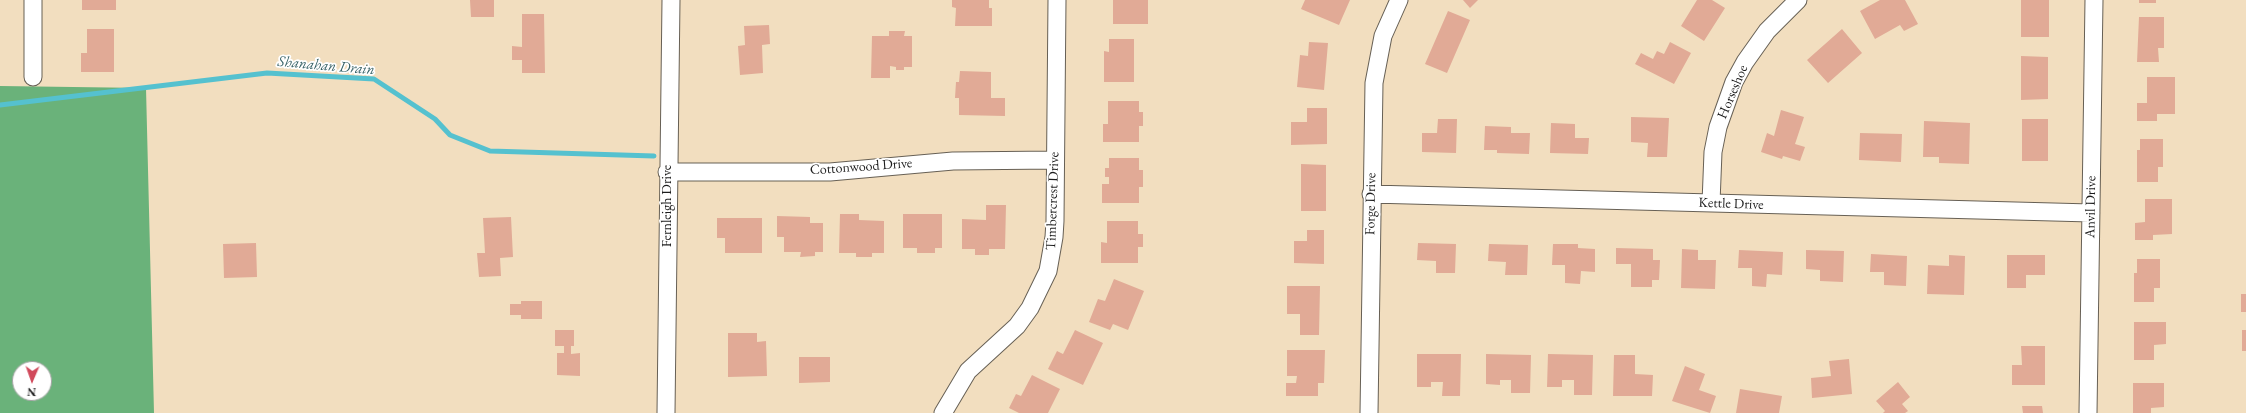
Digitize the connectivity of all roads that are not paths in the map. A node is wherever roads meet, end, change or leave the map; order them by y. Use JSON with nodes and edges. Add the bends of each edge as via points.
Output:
{"nodes":[{"id":1,"x":33,"y":0,"type":"edge"},
{"id":2,"x":671,"y":0,"type":"edge"},
{"id":3,"x":1057,"y":0,"type":"edge"},
{"id":4,"x":1399,"y":0,"type":"edge"},
{"id":5,"x":1798,"y":0,"type":"edge"},
{"id":6,"x":2094,"y":0,"type":"edge"},
{"id":7,"x":33,"y":78,"type":"dead end"},
{"id":8,"x":1055,"y":160,"type":"junction"},
{"id":9,"x":668,"y":172,"type":"junction"},
{"id":10,"x":1371,"y":194,"type":"junction"},
{"id":11,"x":1711,"y":203,"type":"junction"},
{"id":12,"x":2091,"y":213,"type":"junction"},
{"id":13,"x":666,"y":413,"type":"edge"},
{"id":14,"x":943,"y":413,"type":"edge"},
{"id":15,"x":1369,"y":413,"type":"edge"},
{"id":16,"x":2088,"y":413,"type":"edge"}],
"edges":[{"from":1,"to":7,"type":"street"},
{"from":2,"to":9,"type":"street","name":"Fernleigh Drive"},
{"from":3,"to":8,"type":"street","name":"Timbercrest Drive"},
{"from":4,"to":10,"type":"street","name":"Forge Drive","via":[[1383,36],[1374,83]]},
{"from":5,"to":11,"type":"street","name":"Horseshoe","via":[[1767,31],[1745,62],[1725,102],[1716,139]]},
{"from":6,"to":12,"type":"street","name":"Anvil Drive"},
{"from":8,"to":9,"type":"street","name":"Cottonwood Drive","via":[[953,161],[830,172]]},
{"from":8,"to":14,"type":"street","name":"Timbercrest Drive","via":[[1054,237],[1048,271],[1040,290],[1016,326],[968,371]]},
{"from":9,"to":13,"type":"street","name":"Fernleigh Drive"},
{"from":10,"to":11,"type":"street","name":"Kettle Drive"},
{"from":10,"to":15,"type":"street","name":"Forge Drive"},
{"from":11,"to":12,"type":"street","name":"Kettle Drive"},
{"from":12,"to":16,"type":"street","name":"Anvil Drive"}]}
